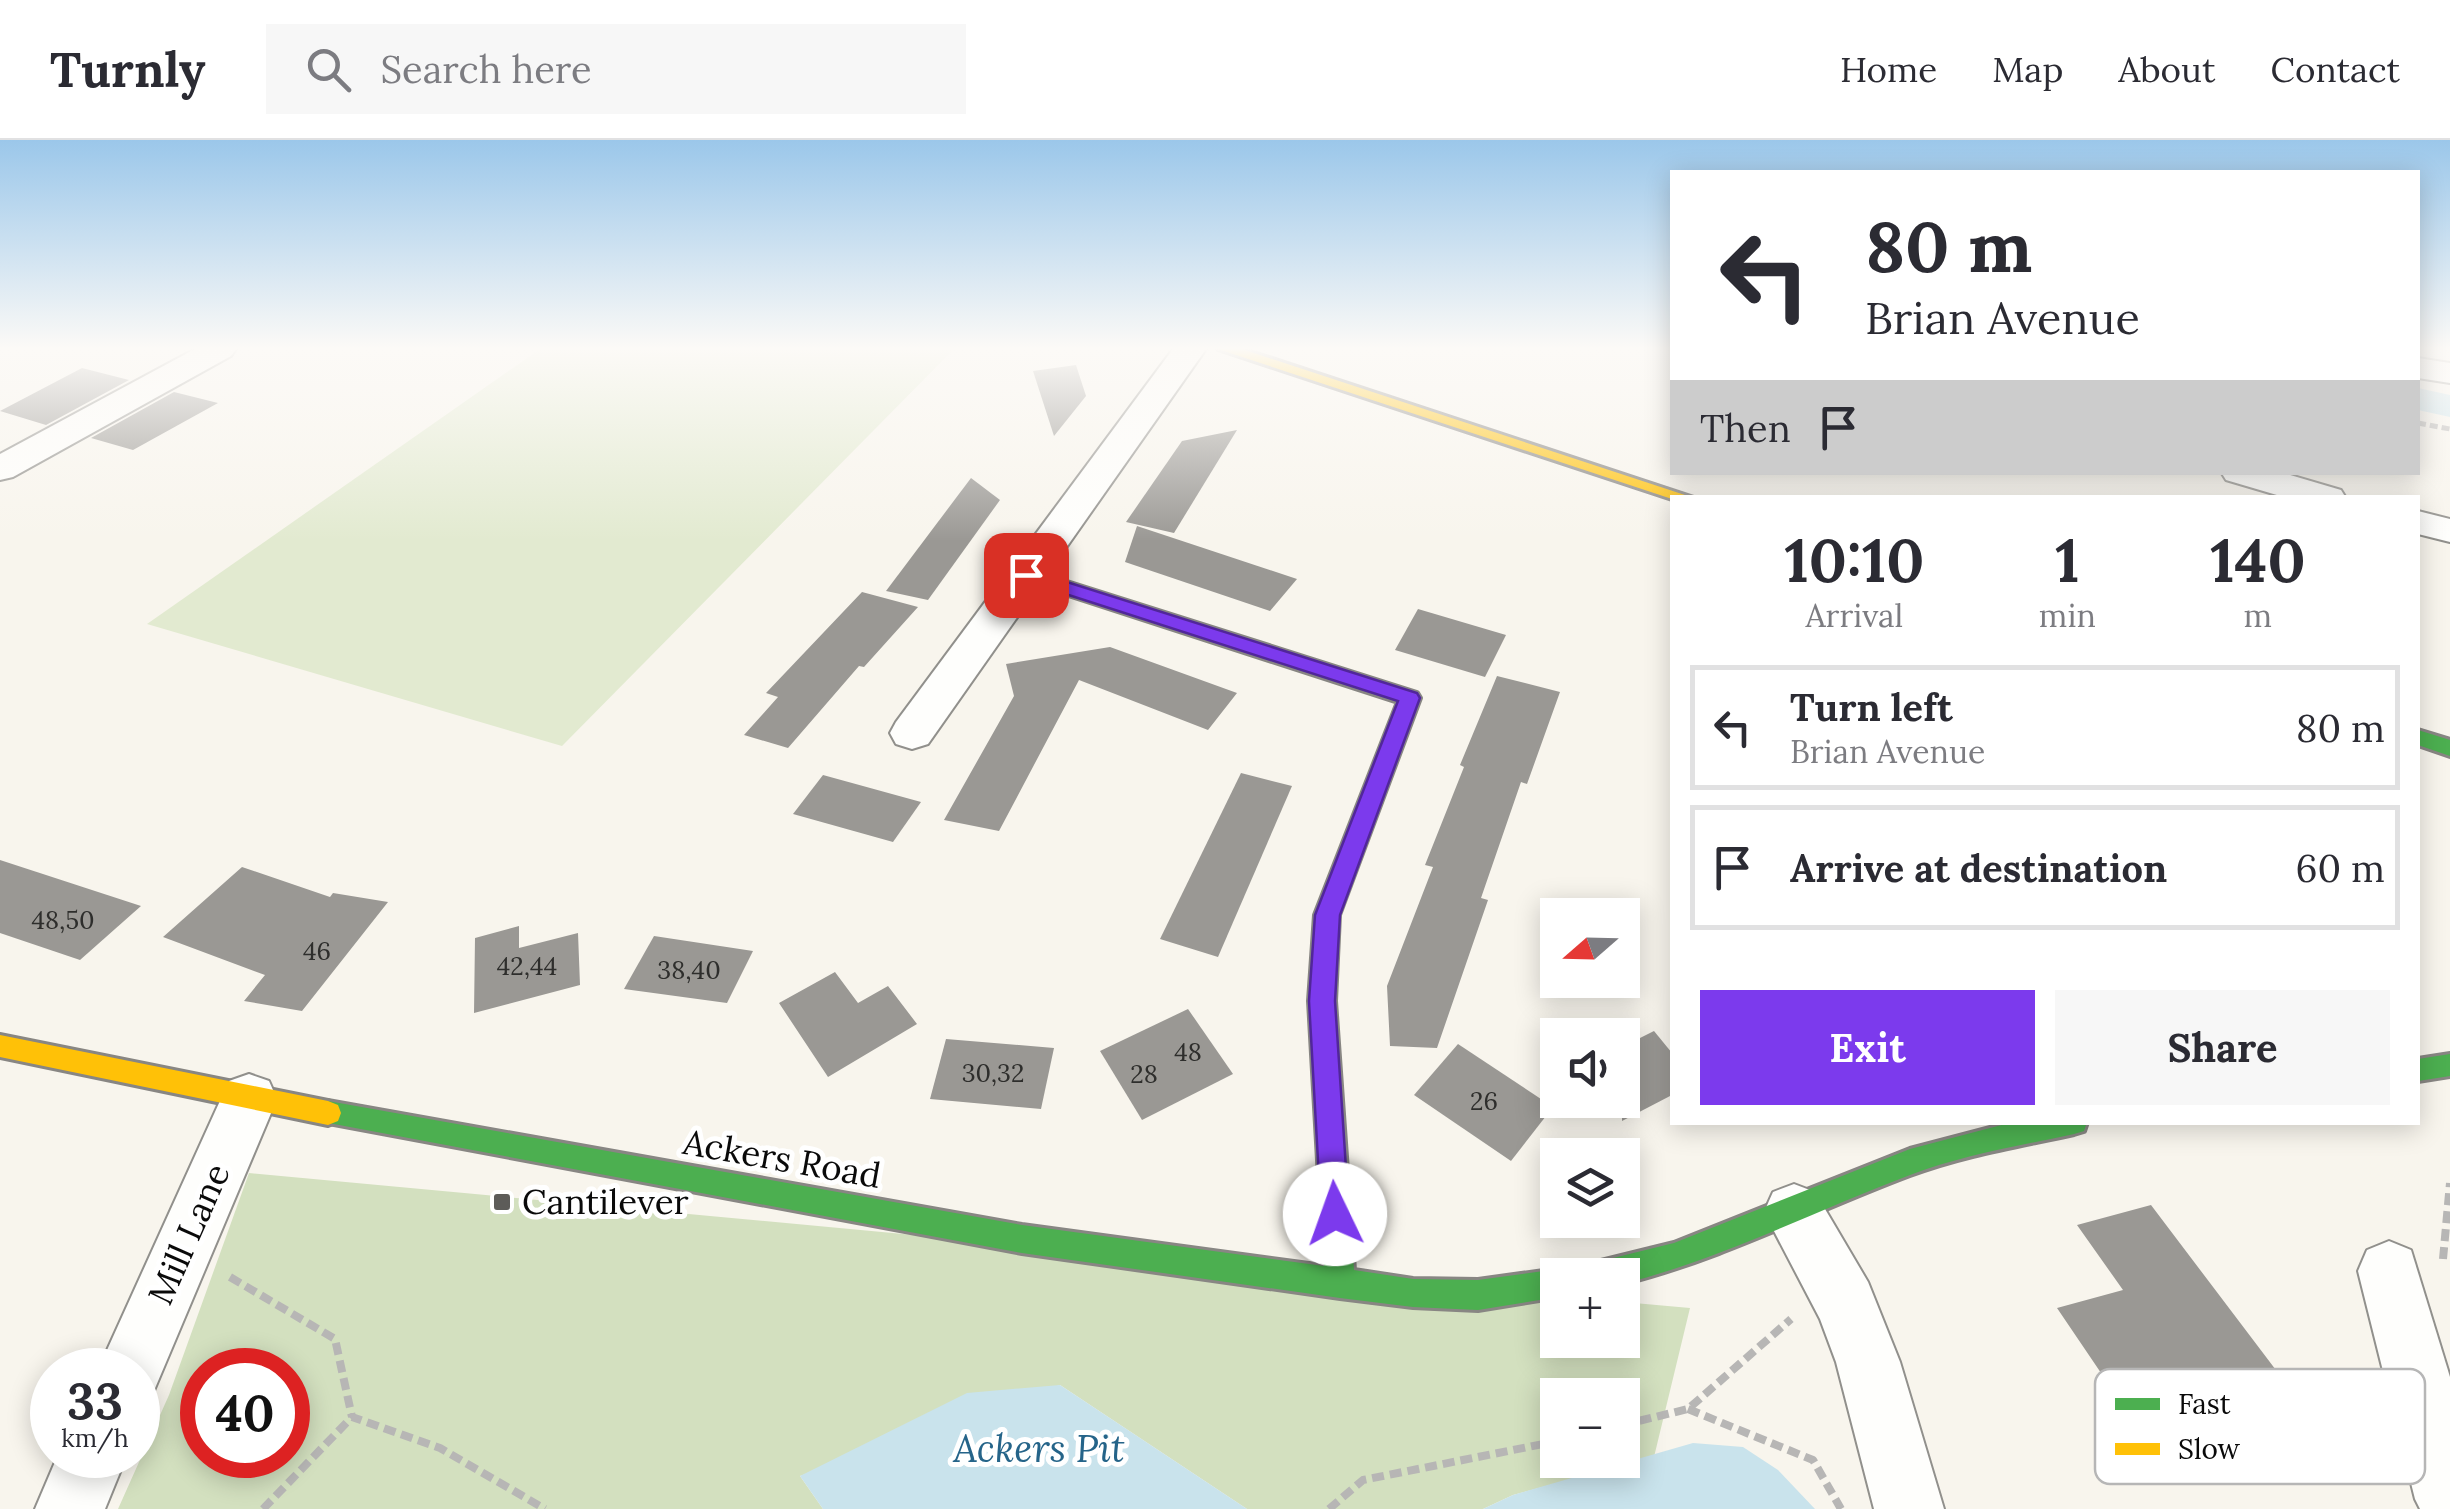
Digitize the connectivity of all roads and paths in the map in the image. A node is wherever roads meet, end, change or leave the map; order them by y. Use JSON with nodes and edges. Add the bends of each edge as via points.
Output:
{"nodes":[{"id":1,"x":104,"y":413,"type":"edge"},
{"id":2,"x":1144,"y":413,"type":"edge"},
{"id":3,"x":1421,"y":413,"type":"edge"},
{"id":4,"x":2420,"y":423,"type":"edge"},
{"id":5,"x":2450,"y":429,"type":"edge"},
{"id":6,"x":0,"y":469,"type":"edge"},
{"id":7,"x":2249,"y":475,"type":"edge"},
{"id":8,"x":1677,"y":495,"type":"edge"},
{"id":9,"x":2318,"y":495,"type":"edge"},
{"id":10,"x":2420,"y":523,"type":"edge"},
{"id":11,"x":2450,"y":532,"type":"edge"},
{"id":12,"x":1026,"y":575,"type":"junction"},
{"id":13,"x":912,"y":733,"type":"dead end"},
{"id":14,"x":2420,"y":738,"type":"edge"},
{"id":15,"x":2450,"y":748,"type":"edge"},
{"id":16,"x":0,"y":1046,"type":"edge"},
{"id":17,"x":2450,"y":1064,"type":"edge"},
{"id":18,"x":2420,"y":1070,"type":"edge"},
{"id":19,"x":249,"y":1098,"type":"junction"},
{"id":20,"x":2060,"y":1125,"type":"edge"},
{"id":21,"x":2450,"y":1183,"type":"edge"},
{"id":22,"x":1794,"y":1212,"type":"junction"},
{"id":23,"x":182,"y":1248,"type":"junction"},
{"id":24,"x":1640,"y":1265,"type":"edge"},
{"id":25,"x":2416,"y":1270,"type":"joint"},
{"id":26,"x":1340,"y":1284,"type":"junction"},
{"id":27,"x":1540,"y":1286,"type":"edge"},
{"id":28,"x":1802,"y":1309,"type":"dead end"},
{"id":29,"x":139,"y":1348,"type":"edge"},
{"id":30,"x":1688,"y":1409,"type":"junction"},
{"id":31,"x":352,"y":1417,"type":"junction"},
{"id":32,"x":1640,"y":1421,"type":"edge"},
{"id":33,"x":1540,"y":1445,"type":"edge"},
{"id":34,"x":83,"y":1478,"type":"edge"},
{"id":35,"x":2450,"y":1499,"type":"edge"},
{"id":36,"x":70,"y":1509,"type":"edge"},
{"id":37,"x":262,"y":1509,"type":"edge"},
{"id":38,"x":545,"y":1509,"type":"edge"},
{"id":39,"x":1329,"y":1509,"type":"edge"},
{"id":40,"x":1841,"y":1509,"type":"edge"},
{"id":41,"x":1909,"y":1509,"type":"edge"}],
"edges":[{"from":1,"to":6,"type":"street"},
{"from":2,"to":12,"type":"street"},
{"from":3,"to":8,"type":"street"},
{"from":4,"to":5,"type":"path"},
{"from":7,"to":9,"type":"street"},
{"from":10,"to":11,"type":"street"},
{"from":12,"to":13,"type":"street"},
{"from":12,"to":26,"type":"street","via":[[1410,698],[1328,915],[1322,1001]]},
{"from":14,"to":15,"type":"street"},
{"from":16,"to":19,"type":"street","name":"Ackers Road"},
{"from":17,"to":18,"type":"street"},
{"from":19,"to":23,"type":"street","name":"Mill Lane"},
{"from":19,"to":26,"type":"street","name":"Ackers Road","via":[[1022,1238]]},
{"from":20,"to":22,"type":"street","via":[[1910,1162]]},
{"from":21,"to":25,"type":"path"},
{"from":22,"to":24,"type":"street"},
{"from":22,"to":41,"type":"street","via":[[1846,1304]]},
{"from":23,"to":29,"type":"street","name":"Mill Lane"},
{"from":23,"to":31,"type":"path","via":[[334,1339]]},
{"from":25,"to":35,"type":"street"},
{"from":26,"to":27,"type":"street","name":"Ackers Road","via":[[1478,1295]]},
{"from":28,"to":30,"type":"path"},
{"from":30,"to":32,"type":"path"},
{"from":30,"to":40,"type":"path","via":[[1813,1460]]},
{"from":31,"to":37,"type":"path"},
{"from":31,"to":38,"type":"path","via":[[440,1448]]},
{"from":33,"to":39,"type":"path","via":[[1363,1480]]},
{"from":34,"to":36,"type":"street"}]}
